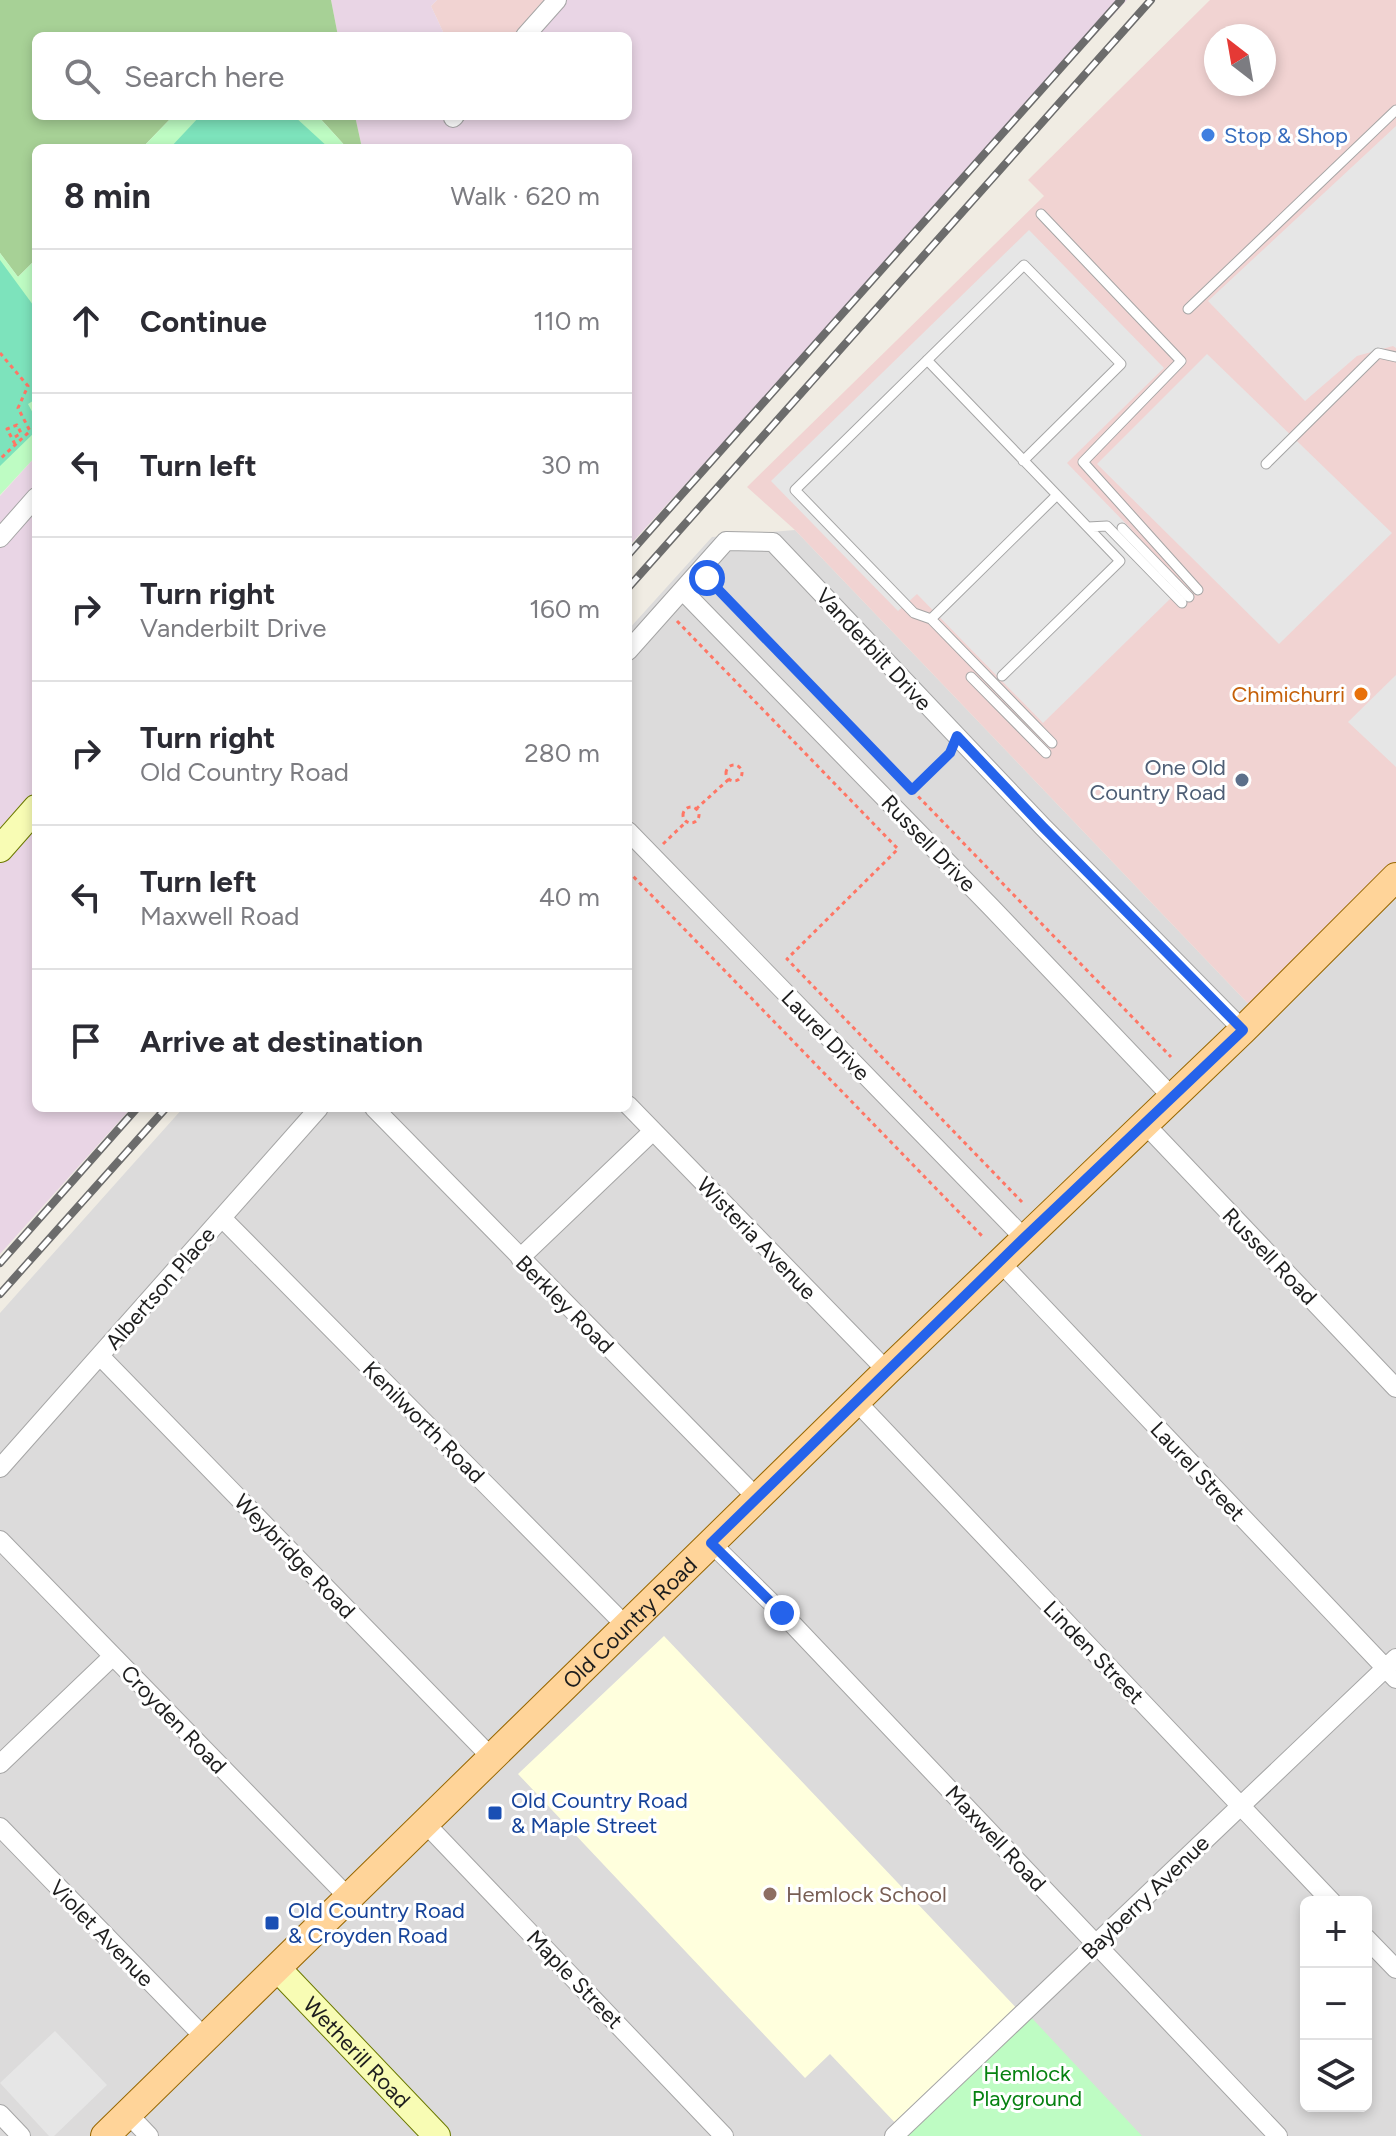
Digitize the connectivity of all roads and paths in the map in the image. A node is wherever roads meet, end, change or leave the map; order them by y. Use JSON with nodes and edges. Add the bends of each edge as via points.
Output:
{"nodes":[{"id":1,"x":557,"y":0,"type":"edge"},
{"id":2,"x":529,"y":32,"type":"edge"},
{"id":3,"x":1396,"y":110,"type":"edge"},
{"id":4,"x":1041,"y":214,"type":"dead end"},
{"id":5,"x":1188,"y":309,"type":"dead end"},
{"id":6,"x":0,"y":353,"type":"edge"},
{"id":7,"x":1396,"y":357,"type":"edge"},
{"id":8,"x":927,"y":360,"type":"junction"},
{"id":9,"x":13,"y":433,"type":"dead end"},
{"id":10,"x":16,"y":446,"type":"junction"},
{"id":11,"x":0,"y":459,"type":"edge"},
{"id":12,"x":1023,"y":461,"type":"junction"},
{"id":13,"x":1266,"y":464,"type":"dead end"},
{"id":14,"x":1057,"y":495,"type":"junction"},
{"id":15,"x":32,"y":502,"type":"edge"},
{"id":16,"x":1088,"y":527,"type":"junction"},
{"id":17,"x":1122,"y":528,"type":"dead end"},
{"id":18,"x":0,"y":538,"type":"edge"},
{"id":19,"x":708,"y":579,"type":"dead end"},
{"id":20,"x":1198,"y":590,"type":"dead end"},
{"id":21,"x":683,"y":591,"type":"junction"},
{"id":22,"x":671,"y":615,"type":"dead end"},
{"id":23,"x":931,"y":619,"type":"junction"},
{"id":24,"x":632,"y":647,"type":"edge"},
{"id":25,"x":1002,"y":676,"type":"dead end"},
{"id":26,"x":971,"y":677,"type":"dead end"},
{"id":27,"x":957,"y":736,"type":"junction"},
{"id":28,"x":1052,"y":743,"type":"dead end"},
{"id":29,"x":1046,"y":753,"type":"dead end"},
{"id":30,"x":729,"y":779,"type":"dead end"},
{"id":31,"x":912,"y":790,"type":"junction"},
{"id":32,"x":696,"y":809,"type":"junction"},
{"id":33,"x":32,"y":813,"type":"edge"},
{"id":34,"x":686,"y":821,"type":"junction"},
{"id":35,"x":632,"y":835,"type":"edge"},
{"id":36,"x":0,"y":849,"type":"edge"},
{"id":37,"x":653,"y":857,"type":"junction"},
{"id":38,"x":632,"y":875,"type":"edge"},
{"id":39,"x":1396,"y":877,"type":"edge"},
{"id":40,"x":1243,"y":1030,"type":"junction"},
{"id":41,"x":1171,"y":1057,"type":"dead end"},
{"id":42,"x":1173,"y":1098,"type":"junction"},
{"id":43,"x":632,"y":1109,"type":"edge"},
{"id":44,"x":315,"y":1112,"type":"edge"},
{"id":45,"x":378,"y":1112,"type":"edge"},
{"id":46,"x":1144,"y":1123,"type":"junction"},
{"id":47,"x":653,"y":1131,"type":"junction"},
{"id":48,"x":1022,"y":1202,"type":"dead end"},
{"id":49,"x":222,"y":1218,"type":"junction"},
{"id":50,"x":984,"y":1238,"type":"dead end"},
{"id":51,"x":1024,"y":1238,"type":"junction"},
{"id":52,"x":520,"y":1258,"type":"junction"},
{"id":53,"x":1000,"y":1262,"type":"junction"},
{"id":54,"x":100,"y":1356,"type":"junction"},
{"id":55,"x":887,"y":1371,"type":"junction"},
{"id":56,"x":1396,"y":1388,"type":"edge"},
{"id":57,"x":856,"y":1401,"type":"junction"},
{"id":58,"x":0,"y":1468,"type":"edge"},
{"id":59,"x":757,"y":1498,"type":"junction"},
{"id":60,"x":0,"y":1540,"type":"edge"},
{"id":61,"x":711,"y":1543,"type":"junction"},
{"id":62,"x":626,"y":1626,"type":"junction"},
{"id":63,"x":113,"y":1656,"type":"junction"},
{"id":64,"x":1393,"y":1668,"type":"edge"},
{"id":65,"x":491,"y":1757,"type":"junction"},
{"id":66,"x":0,"y":1764,"type":"edge"},
{"id":67,"x":1241,"y":1806,"type":"junction"},
{"id":68,"x":425,"y":1823,"type":"junction"},
{"id":69,"x":0,"y":1827,"type":"edge"},
{"id":70,"x":1326,"y":1896,"type":"edge"},
{"id":71,"x":348,"y":1897,"type":"junction"},
{"id":72,"x":1096,"y":1944,"type":"junction"},
{"id":73,"x":1372,"y":1944,"type":"edge"},
{"id":74,"x":277,"y":1968,"type":"junction"},
{"id":75,"x":1396,"y":1969,"type":"edge"},
{"id":76,"x":205,"y":2038,"type":"junction"},
{"id":77,"x":0,"y":2114,"type":"edge"},
{"id":78,"x":128,"y":2114,"type":"junction"},
{"id":79,"x":21,"y":2136,"type":"edge"},
{"id":80,"x":105,"y":2136,"type":"edge"},
{"id":81,"x":149,"y":2136,"type":"edge"},
{"id":82,"x":437,"y":2136,"type":"edge"},
{"id":83,"x":724,"y":2136,"type":"edge"},
{"id":84,"x":894,"y":2136,"type":"edge"},
{"id":85,"x":1278,"y":2136,"type":"edge"}],
"edges":[{"from":1,"to":2,"type":"street"},
{"from":3,"to":5,"type":"lane"},
{"from":4,"to":20,"type":"lane","via":[[1181,361],[1083,462]]},
{"from":6,"to":10,"type":"path","via":[[28,386],[18,408],[30,431]]},
{"from":7,"to":13,"type":"lane","via":[[1378,353]]},
{"from":8,"to":12,"type":"lane"},
{"from":8,"to":12,"type":"lane","via":[[1024,265],[1121,364]]},
{"from":8,"to":23,"type":"lane","via":[[795,490],[914,613]]},
{"from":9,"to":10,"type":"path","via":[[21,433],[17,425],[7,429]]},
{"from":10,"to":11,"type":"path"},
{"from":12,"to":14,"type":"lane"},
{"from":14,"to":16,"type":"lane"},
{"from":14,"to":23,"type":"lane"},
{"from":15,"to":18,"type":"street"},
{"from":16,"to":17,"type":"lane","via":[[1107,526],[1186,600]]},
{"from":16,"to":25,"type":"lane","via":[[1120,561]]},
{"from":19,"to":31,"type":"path"},
{"from":21,"to":24,"type":"street"},
{"from":21,"to":27,"type":"street","name":"Vanderbilt Drive","via":[[726,541],[773,542]]},
{"from":21,"to":42,"type":"street","name":"Russell Drive"},
{"from":22,"to":48,"type":"path","via":[[898,849],[787,959]]},
{"from":23,"to":28,"type":"lane"},
{"from":26,"to":29,"type":"lane"},
{"from":27,"to":31,"type":"path","via":[[950,753]]},
{"from":27,"to":40,"type":"street","name":"Vanderbilt Drive"},
{"from":30,"to":32,"type":"path"},
{"from":31,"to":41,"type":"path"},
{"from":32,"to":34,"type":"path","via":[[686,810]]},
{"from":32,"to":34,"type":"path","via":[[698,820]]},
{"from":33,"to":36,"type":"street"},
{"from":34,"to":37,"type":"path"},
{"from":35,"to":37,"type":"street","name":"Laurel Drive"},
{"from":37,"to":51,"type":"street","name":"Laurel Drive"},
{"from":38,"to":50,"type":"path"},
{"from":39,"to":40,"type":"main road","name":"Old Country Road"},
{"from":40,"to":42,"type":"main road","name":"Old Country Road"},
{"from":42,"to":46,"type":"main road","name":"Old Country Road"},
{"from":43,"to":47,"type":"street","name":"Wisteria Avenue"},
{"from":44,"to":49,"type":"street","name":"Albertson Place"},
{"from":45,"to":52,"type":"street","name":"Berkley Road"},
{"from":46,"to":51,"type":"main road","name":"Old Country Road"},
{"from":46,"to":56,"type":"street","name":"Russell Road"},
{"from":47,"to":52,"type":"street"},
{"from":47,"to":55,"type":"street","name":"Wisteria Avenue"},
{"from":49,"to":54,"type":"street","name":"Albertson Place"},
{"from":49,"to":62,"type":"street","name":"Kenilworth Road"},
{"from":51,"to":53,"type":"main road","name":"Old Country Road"},
{"from":52,"to":59,"type":"street","name":"Berkley Road"},
{"from":53,"to":55,"type":"main road","name":"Old Country Road"},
{"from":53,"to":64,"type":"street","name":"Laurel Street"},
{"from":54,"to":58,"type":"street","name":"Albertson Place"},
{"from":54,"to":65,"type":"street","name":"Weybridge Road"},
{"from":55,"to":57,"type":"main road","name":"Old Country Road"},
{"from":57,"to":59,"type":"main road","name":"Old Country Road"},
{"from":57,"to":67,"type":"street","name":"Linden Street"},
{"from":59,"to":61,"type":"main road","name":"Old Country Road"},
{"from":60,"to":63,"type":"street","name":"Croyden Road"},
{"from":61,"to":62,"type":"main road","name":"Old Country Road"},
{"from":61,"to":72,"type":"street","name":"Maxwell Road"},
{"from":62,"to":65,"type":"main road","name":"Old Country Road"},
{"from":63,"to":66,"type":"street"},
{"from":63,"to":71,"type":"street","name":"Croyden Road"},
{"from":64,"to":67,"type":"street","name":"Bayberry Avenue"},
{"from":65,"to":68,"type":"main road","name":"Old Country Road"},
{"from":67,"to":70,"type":"street","name":"Linden Street"},
{"from":67,"to":72,"type":"street","name":"Bayberry Avenue"},
{"from":68,"to":71,"type":"main road","name":"Old Country Road"},
{"from":68,"to":83,"type":"street","name":"Maple Street"},
{"from":69,"to":76,"type":"street","name":"Violet Avenue"},
{"from":71,"to":74,"type":"main road","name":"Old Country Road"},
{"from":72,"to":84,"type":"street","name":"Bayberry Avenue"},
{"from":72,"to":85,"type":"street","name":"Maxwell Road"},
{"from":73,"to":75,"type":"street"},
{"from":74,"to":76,"type":"main road","name":"Old Country Road"},
{"from":74,"to":82,"type":"street","name":"Wetherill Road"},
{"from":76,"to":78,"type":"main road","name":"Old Country Road"},
{"from":77,"to":79,"type":"street"},
{"from":78,"to":80,"type":"main road","name":"Old Country Road"},
{"from":78,"to":81,"type":"street"}]}
